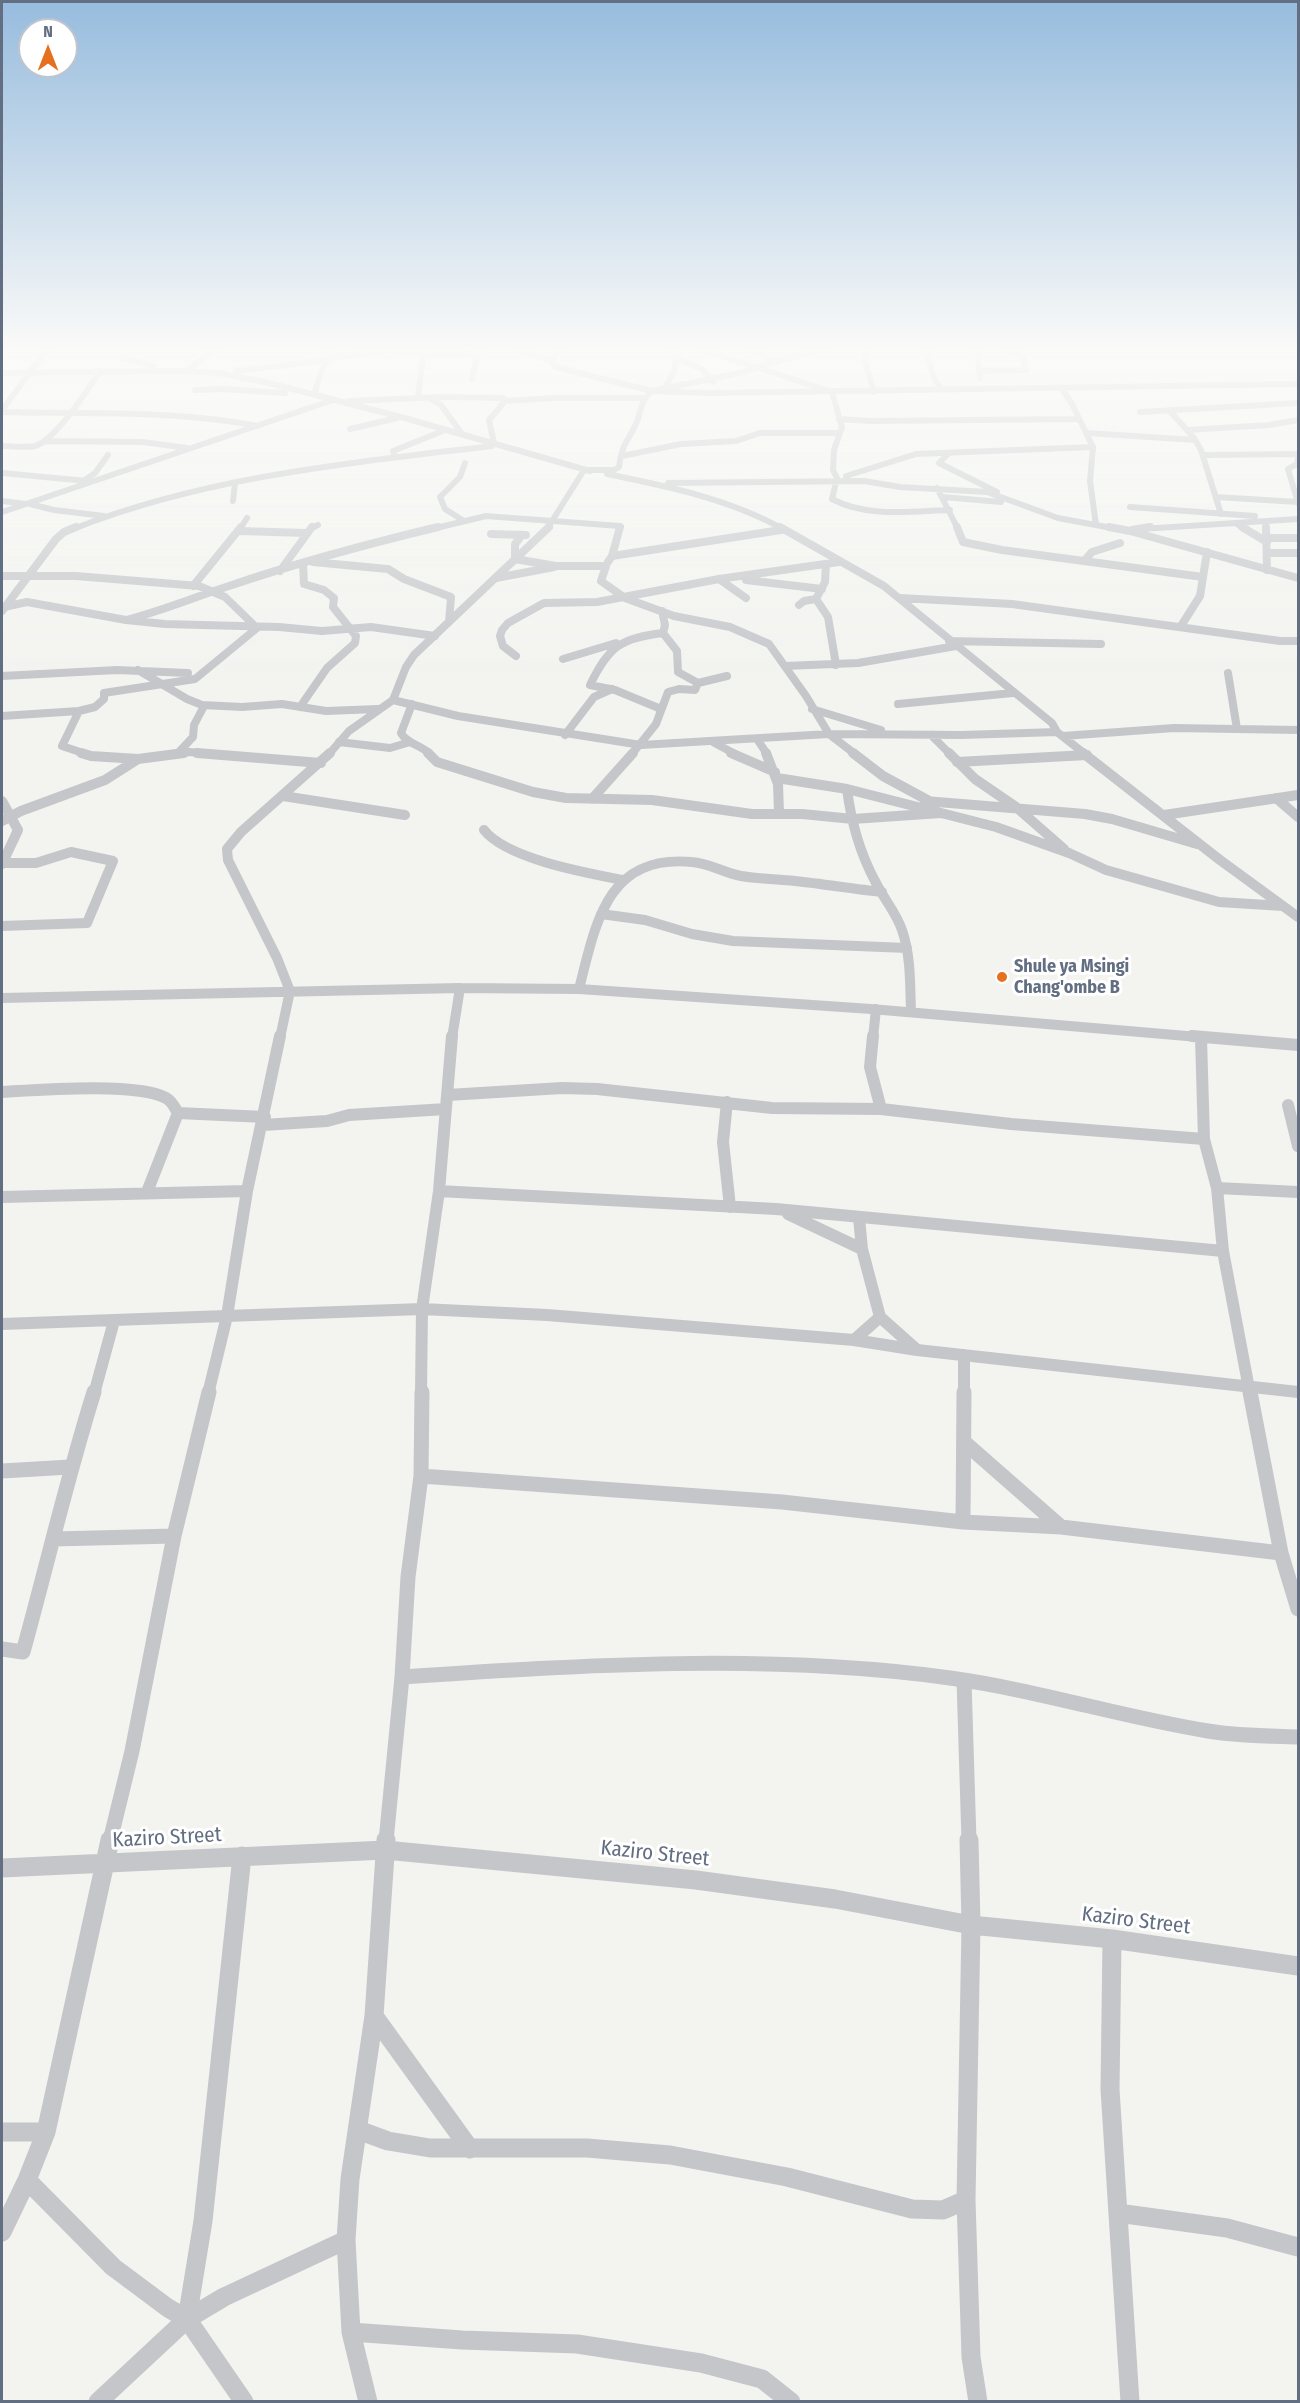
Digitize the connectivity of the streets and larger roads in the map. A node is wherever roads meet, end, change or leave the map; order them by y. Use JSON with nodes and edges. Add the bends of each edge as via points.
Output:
{"nodes":[{"id":1,"x":104,"y":460,"type":"edge"},
{"id":2,"x":153,"y":460,"type":"edge"},
{"id":3,"x":370,"y":460,"type":"edge"},
{"id":4,"x":552,"y":460,"type":"edge"},
{"id":5,"x":621,"y":460,"type":"edge"},
{"id":6,"x":833,"y":460,"type":"edge"},
{"id":7,"x":895,"y":460,"type":"edge"},
{"id":8,"x":942,"y":460,"type":"edge"},
{"id":9,"x":1092,"y":460,"type":"edge"},
{"id":10,"x":1205,"y":460,"type":"edge"},
{"id":11,"x":1298,"y":460,"type":"edge"},
{"id":12,"x":465,"y":464,"type":"dead end"},
{"id":13,"x":584,"y":470,"type":"junction"},
{"id":14,"x":2,"y":473,"type":"edge"},
{"id":15,"x":837,"y":479,"type":"junction"},
{"id":16,"x":88,"y":481,"type":"junction"},
{"id":17,"x":235,"y":483,"type":"junction"},
{"id":18,"x":653,"y":483,"type":"junction"},
{"id":19,"x":937,"y":488,"type":"junction"},
{"id":20,"x":943,"y":497,"type":"junction"},
{"id":21,"x":1005,"y":497,"type":"junction"},
{"id":22,"x":1216,"y":497,"type":"junction"},
{"id":23,"x":2,"y":501,"type":"edge"},
{"id":24,"x":233,"y":501,"type":"dead end"},
{"id":25,"x":1298,"y":503,"type":"edge"},
{"id":26,"x":26,"y":504,"type":"junction"},
{"id":27,"x":1023,"y":504,"type":"junction"},
{"id":28,"x":1130,"y":507,"type":"dead end"},
{"id":29,"x":950,"y":510,"type":"junction"},
{"id":30,"x":2,"y":512,"type":"edge"},
{"id":31,"x":1183,"y":512,"type":"junction"},
{"id":32,"x":1219,"y":514,"type":"junction"},
{"id":33,"x":108,"y":516,"type":"junction"},
{"id":34,"x":247,"y":518,"type":"dead end"},
{"id":35,"x":1299,"y":519,"type":"edge"},
{"id":36,"x":464,"y":521,"type":"junction"},
{"id":37,"x":552,"y":522,"type":"junction"},
{"id":38,"x":1266,"y":522,"type":"junction"},
{"id":39,"x":1186,"y":524,"type":"junction"},
{"id":40,"x":1210,"y":524,"type":"junction"},
{"id":41,"x":1236,"y":524,"type":"junction"},
{"id":42,"x":318,"y":525,"type":"dead end"},
{"id":43,"x":1096,"y":525,"type":"junction"},
{"id":44,"x":781,"y":530,"type":"junction"},
{"id":45,"x":239,"y":531,"type":"junction"},
{"id":46,"x":1130,"y":531,"type":"junction"},
{"id":47,"x":543,"y":532,"type":"junction"},
{"id":48,"x":306,"y":534,"type":"junction"},
{"id":49,"x":491,"y":534,"type":"dead end"},
{"id":50,"x":522,"y":535,"type":"junction"},
{"id":51,"x":1299,"y":538,"type":"edge"},
{"id":52,"x":1267,"y":540,"type":"junction"},
{"id":53,"x":1120,"y":543,"type":"dead end"},
{"id":54,"x":1207,"y":552,"type":"junction"},
{"id":55,"x":1267,"y":553,"type":"junction"},
{"id":56,"x":1299,"y":553,"type":"edge"},
{"id":57,"x":612,"y":556,"type":"junction"},
{"id":58,"x":515,"y":559,"type":"junction"},
{"id":59,"x":1084,"y":561,"type":"junction"},
{"id":60,"x":305,"y":562,"type":"junction"},
{"id":61,"x":839,"y":562,"type":"junction"},
{"id":62,"x":826,"y":564,"type":"junction"},
{"id":63,"x":556,"y":566,"type":"junction"},
{"id":64,"x":606,"y":566,"type":"junction"},
{"id":65,"x":1267,"y":570,"type":"junction"},
{"id":66,"x":280,"y":571,"type":"junction"},
{"id":67,"x":2,"y":576,"type":"edge"},
{"id":68,"x":25,"y":577,"type":"junction"},
{"id":69,"x":1203,"y":577,"type":"junction"},
{"id":70,"x":496,"y":578,"type":"junction"},
{"id":71,"x":723,"y":578,"type":"junction"},
{"id":72,"x":1299,"y":578,"type":"edge"},
{"id":73,"x":193,"y":586,"type":"junction"},
{"id":74,"x":822,"y":589,"type":"junction"},
{"id":75,"x":216,"y":590,"type":"junction"},
{"id":76,"x":621,"y":597,"type":"junction"},
{"id":77,"x":746,"y":598,"type":"dead end"},
{"id":78,"x":816,"y":598,"type":"junction"},
{"id":79,"x":900,"y":598,"type":"junction"},
{"id":80,"x":799,"y":605,"type":"dead end"},
{"id":81,"x":3,"y":609,"type":"edge"},
{"id":82,"x":662,"y":611,"type":"junction"},
{"id":83,"x":126,"y":620,"type":"junction"},
{"id":84,"x":449,"y":622,"type":"junction"},
{"id":85,"x":1181,"y":626,"type":"junction"},
{"id":86,"x":255,"y":627,"type":"junction"},
{"id":87,"x":350,"y":629,"type":"junction"},
{"id":88,"x":663,"y":633,"type":"junction"},
{"id":89,"x":435,"y":636,"type":"junction"},
{"id":90,"x":1294,"y":641,"type":"edge"},
{"id":91,"x":618,"y":643,"type":"junction"},
{"id":92,"x":952,"y":643,"type":"junction"},
{"id":93,"x":1101,"y":644,"type":"dead end"},
{"id":94,"x":1287,"y":652,"type":"dead end"},
{"id":95,"x":516,"y":656,"type":"dead end"},
{"id":96,"x":563,"y":659,"type":"dead end"},
{"id":97,"x":836,"y":665,"type":"junction"},
{"id":98,"x":785,"y":666,"type":"junction"},
{"id":99,"x":138,"y":670,"type":"junction"},
{"id":100,"x":188,"y":673,"type":"dead end"},
{"id":101,"x":1228,"y":673,"type":"dead end"},
{"id":102,"x":2,"y":676,"type":"edge"},
{"id":103,"x":727,"y":676,"type":"dead end"},
{"id":104,"x":698,"y":683,"type":"junction"},
{"id":105,"x":164,"y":684,"type":"junction"},
{"id":106,"x":612,"y":689,"type":"junction"},
{"id":107,"x":1013,"y":693,"type":"junction"},
{"id":108,"x":393,"y":700,"type":"junction"},
{"id":109,"x":412,"y":704,"type":"junction"},
{"id":110,"x":898,"y":704,"type":"dead end"},
{"id":111,"x":204,"y":706,"type":"junction"},
{"id":112,"x":300,"y":707,"type":"junction"},
{"id":113,"x":811,"y":708,"type":"junction"},
{"id":114,"x":380,"y":709,"type":"junction"},
{"id":115,"x":661,"y":709,"type":"junction"},
{"id":116,"x":79,"y":711,"type":"junction"},
{"id":117,"x":2,"y":716,"type":"edge"},
{"id":118,"x":1237,"y":729,"type":"junction"},
{"id":119,"x":1299,"y":730,"type":"edge"},
{"id":120,"x":829,"y":734,"type":"junction"},
{"id":121,"x":1060,"y":734,"type":"junction"},
{"id":122,"x":565,"y":735,"type":"junction"},
{"id":123,"x":905,"y":735,"type":"junction"},
{"id":124,"x":931,"y":735,"type":"junction"},
{"id":125,"x":757,"y":738,"type":"junction"},
{"id":126,"x":339,"y":742,"type":"junction"},
{"id":127,"x":410,"y":742,"type":"junction"},
{"id":128,"x":713,"y":742,"type":"junction"},
{"id":129,"x":641,"y":745,"type":"junction"},
{"id":130,"x":178,"y":753,"type":"junction"},
{"id":131,"x":1087,"y":755,"type":"junction"},
{"id":132,"x":138,"y":759,"type":"junction"},
{"id":133,"x":957,"y":762,"type":"junction"},
{"id":134,"x":321,"y":763,"type":"junction"},
{"id":135,"x":776,"y":775,"type":"junction"},
{"id":136,"x":847,"y":789,"type":"junction"},
{"id":137,"x":1299,"y":795,"type":"edge"},
{"id":138,"x":283,"y":796,"type":"junction"},
{"id":139,"x":882,"y":798,"type":"junction"},
{"id":140,"x":1276,"y":798,"type":"junction"},
{"id":141,"x":592,"y":799,"type":"junction"},
{"id":142,"x":2,"y":801,"type":"edge"},
{"id":143,"x":931,"y":802,"type":"junction"},
{"id":144,"x":1016,"y":807,"type":"junction"},
{"id":145,"x":779,"y":813,"type":"junction"},
{"id":146,"x":940,"y":813,"type":"junction"},
{"id":147,"x":405,"y":815,"type":"dead end"},
{"id":148,"x":1164,"y":815,"type":"junction"},
{"id":149,"x":1299,"y":817,"type":"edge"},
{"id":150,"x":6,"y":819,"type":"edge"},
{"id":151,"x":853,"y":819,"type":"junction"},
{"id":152,"x":484,"y":831,"type":"dead end"},
{"id":153,"x":1201,"y":845,"type":"junction"},
{"id":154,"x":1069,"y":853,"type":"junction"},
{"id":155,"x":2,"y":863,"type":"edge"},
{"id":156,"x":623,"y":880,"type":"junction"},
{"id":157,"x":882,"y":892,"type":"junction"},
{"id":158,"x":1283,"y":906,"type":"junction"},
{"id":159,"x":601,"y":914,"type":"junction"},
{"id":160,"x":1299,"y":917,"type":"edge"},
{"id":161,"x":2,"y":926,"type":"edge"},
{"id":162,"x":907,"y":948,"type":"junction"},
{"id":163,"x":460,"y":988,"type":"junction"},
{"id":164,"x":579,"y":989,"type":"junction"},
{"id":165,"x":290,"y":991,"type":"junction"},
{"id":166,"x":2,"y":998,"type":"edge"},
{"id":167,"x":876,"y":1009,"type":"junction"},
{"id":168,"x":911,"y":1012,"type":"junction"},
{"id":169,"x":1201,"y":1038,"type":"junction"},
{"id":170,"x":1299,"y":1045,"type":"edge"},
{"id":171,"x":2,"y":1092,"type":"edge"},
{"id":172,"x":448,"y":1095,"type":"junction"},
{"id":173,"x":727,"y":1102,"type":"junction"},
{"id":174,"x":1288,"y":1105,"type":"dead end"},
{"id":175,"x":446,"y":1108,"type":"junction"},
{"id":176,"x":880,"y":1109,"type":"junction"},
{"id":177,"x":178,"y":1113,"type":"junction"},
{"id":178,"x":264,"y":1121,"type":"junction"},
{"id":179,"x":1204,"y":1139,"type":"junction"},
{"id":180,"x":1299,"y":1146,"type":"edge"},
{"id":181,"x":1217,"y":1188,"type":"junction"},
{"id":182,"x":147,"y":1191,"type":"junction"},
{"id":183,"x":247,"y":1191,"type":"junction"},
{"id":184,"x":439,"y":1191,"type":"junction"},
{"id":185,"x":1299,"y":1192,"type":"edge"},
{"id":186,"x":2,"y":1197,"type":"edge"},
{"id":187,"x":729,"y":1208,"type":"junction"},
{"id":188,"x":776,"y":1209,"type":"junction"},
{"id":189,"x":859,"y":1218,"type":"junction"},
{"id":190,"x":862,"y":1249,"type":"junction"},
{"id":191,"x":1222,"y":1251,"type":"junction"},
{"id":192,"x":422,"y":1309,"type":"junction"},
{"id":193,"x":227,"y":1316,"type":"junction"},
{"id":194,"x":880,"y":1317,"type":"junction"},
{"id":195,"x":114,"y":1321,"type":"junction"},
{"id":196,"x":2,"y":1324,"type":"edge"},
{"id":197,"x":854,"y":1340,"type":"junction"},
{"id":198,"x":917,"y":1350,"type":"junction"},
{"id":199,"x":964,"y":1355,"type":"junction"},
{"id":200,"x":1248,"y":1386,"type":"junction"},
{"id":201,"x":1299,"y":1392,"type":"edge"},
{"id":202,"x":964,"y":1442,"type":"junction"},
{"id":203,"x":70,"y":1467,"type":"junction"},
{"id":204,"x":2,"y":1470,"type":"edge"},
{"id":205,"x":421,"y":1476,"type":"junction"},
{"id":206,"x":963,"y":1522,"type":"junction"},
{"id":207,"x":1061,"y":1527,"type":"junction"},
{"id":208,"x":174,"y":1536,"type":"junction"},
{"id":209,"x":54,"y":1539,"type":"junction"},
{"id":210,"x":1281,"y":1553,"type":"junction"},
{"id":211,"x":1299,"y":1609,"type":"edge"},
{"id":212,"x":2,"y":1649,"type":"edge"},
{"id":213,"x":402,"y":1677,"type":"junction"},
{"id":214,"x":964,"y":1680,"type":"junction"},
{"id":215,"x":1299,"y":1737,"type":"edge"},
{"id":216,"x":385,"y":1850,"type":"junction"},
{"id":217,"x":242,"y":1856,"type":"junction"},
{"id":218,"x":104,"y":1864,"type":"junction"},
{"id":219,"x":2,"y":1868,"type":"edge"},
{"id":220,"x":971,"y":1925,"type":"junction"},
{"id":221,"x":1112,"y":1939,"type":"junction"},
{"id":222,"x":1299,"y":1966,"type":"edge"},
{"id":223,"x":374,"y":2016,"type":"junction"},
{"id":224,"x":358,"y":2130,"type":"junction"},
{"id":225,"x":2,"y":2132,"type":"edge"},
{"id":226,"x":46,"y":2132,"type":"junction"},
{"id":227,"x":470,"y":2149,"type":"junction"},
{"id":228,"x":27,"y":2180,"type":"junction"},
{"id":229,"x":966,"y":2200,"type":"junction"},
{"id":230,"x":1118,"y":2213,"type":"junction"},
{"id":231,"x":2,"y":2232,"type":"edge"},
{"id":232,"x":346,"y":2240,"type":"junction"},
{"id":233,"x":1299,"y":2247,"type":"edge"},
{"id":234,"x":187,"y":2319,"type":"junction"},
{"id":235,"x":351,"y":2332,"type":"junction"},
{"id":236,"x":98,"y":2402,"type":"edge"},
{"id":237,"x":244,"y":2402,"type":"edge"},
{"id":238,"x":368,"y":2402,"type":"edge"},
{"id":239,"x":791,"y":2402,"type":"edge"},
{"id":240,"x":978,"y":2402,"type":"edge"},
{"id":241,"x":1130,"y":2402,"type":"edge"}],
"edges":[{"from":1,"to":16,"type":"street"},
{"from":2,"to":16,"type":"street"},
{"from":3,"to":17,"type":"street"},
{"from":4,"to":13,"type":"street"},
{"from":5,"to":13,"type":"street","via":[[614,470]]},
{"from":6,"to":15,"type":"street"},
{"from":7,"to":15,"type":"street"},
{"from":8,"to":21,"type":"street","via":[[939,463]]},
{"from":9,"to":43,"type":"street","via":[[1090,481]]},
{"from":10,"to":22,"type":"street"},
{"from":11,"to":25,"type":"street","via":[[1288,469]]},
{"from":12,"to":36,"type":"street","via":[[460,477],[440,497],[449,514]]},
{"from":13,"to":18,"type":"street"},
{"from":13,"to":37,"type":"street"},
{"from":14,"to":16,"type":"street"},
{"from":15,"to":18,"type":"street"},
{"from":15,"to":19,"type":"street"},
{"from":15,"to":29,"type":"street","via":[[832,499],[848,507]]},
{"from":16,"to":26,"type":"street"},
{"from":17,"to":24,"type":"street"},
{"from":17,"to":33,"type":"street","via":[[184,492]]},
{"from":18,"to":44,"type":"street","via":[[750,512]]},
{"from":19,"to":20,"type":"street"},
{"from":19,"to":21,"type":"street"},
{"from":20,"to":27,"type":"street"},
{"from":20,"to":29,"type":"street"},
{"from":21,"to":27,"type":"street"},
{"from":22,"to":25,"type":"street"},
{"from":22,"to":32,"type":"street"},
{"from":23,"to":26,"type":"street"},
{"from":26,"to":30,"type":"street"},
{"from":26,"to":33,"type":"street"},
{"from":27,"to":43,"type":"street","via":[[1058,518]]},
{"from":28,"to":31,"type":"street"},
{"from":29,"to":59,"type":"street","via":[[963,542]]},
{"from":31,"to":32,"type":"street"},
{"from":31,"to":39,"type":"street"},
{"from":32,"to":35,"type":"street"},
{"from":32,"to":40,"type":"street"},
{"from":33,"to":68,"type":"street","via":[[60,535]]},
{"from":34,"to":45,"type":"street"},
{"from":35,"to":38,"type":"street"},
{"from":36,"to":37,"type":"street","via":[[486,516]]},
{"from":36,"to":60,"type":"street"},
{"from":37,"to":47,"type":"street"},
{"from":37,"to":57,"type":"street","via":[[620,526]]},
{"from":38,"to":41,"type":"street"},
{"from":38,"to":52,"type":"street"},
{"from":39,"to":40,"type":"street"},
{"from":39,"to":46,"type":"street"},
{"from":40,"to":41,"type":"street"},
{"from":41,"to":52,"type":"street"},
{"from":42,"to":48,"type":"street"},
{"from":43,"to":46,"type":"street"},
{"from":44,"to":57,"type":"street"},
{"from":44,"to":61,"type":"street"},
{"from":45,"to":48,"type":"street"},
{"from":45,"to":73,"type":"street"},
{"from":46,"to":54,"type":"street"},
{"from":47,"to":50,"type":"street"},
{"from":47,"to":58,"type":"street"},
{"from":48,"to":66,"type":"street"},
{"from":49,"to":50,"type":"street"},
{"from":50,"to":58,"type":"street","via":[[515,544]]},
{"from":51,"to":52,"type":"street"},
{"from":52,"to":55,"type":"street"},
{"from":53,"to":59,"type":"street","via":[[1095,550]]},
{"from":54,"to":65,"type":"street"},
{"from":54,"to":69,"type":"street"},
{"from":55,"to":56,"type":"street"},
{"from":55,"to":65,"type":"street"},
{"from":57,"to":64,"type":"street"},
{"from":58,"to":63,"type":"street"},
{"from":58,"to":70,"type":"street"},
{"from":59,"to":69,"type":"street"},
{"from":60,"to":66,"type":"street"},
{"from":60,"to":84,"type":"street","via":[[388,568],[404,579],[451,597]]},
{"from":60,"to":87,"type":"street","via":[[304,584],[324,590],[334,598],[333,607]]},
{"from":61,"to":62,"type":"street"},
{"from":61,"to":79,"type":"street"},
{"from":62,"to":71,"type":"street"},
{"from":62,"to":74,"type":"street"},
{"from":63,"to":64,"type":"street"},
{"from":63,"to":70,"type":"street"},
{"from":64,"to":76,"type":"street","via":[[601,581]]},
{"from":65,"to":72,"type":"street"},
{"from":66,"to":75,"type":"street"},
{"from":67,"to":68,"type":"street"},
{"from":68,"to":73,"type":"street","via":[[76,576]]},
{"from":68,"to":81,"type":"street"},
{"from":69,"to":85,"type":"street","via":[[1200,596]]},
{"from":70,"to":84,"type":"street"},
{"from":71,"to":74,"type":"street"},
{"from":71,"to":76,"type":"street"},
{"from":71,"to":77,"type":"street"},
{"from":73,"to":75,"type":"street"},
{"from":74,"to":78,"type":"street"},
{"from":75,"to":83,"type":"street"},
{"from":75,"to":86,"type":"street"},
{"from":76,"to":82,"type":"street"},
{"from":76,"to":95,"type":"street","via":[[543,603],[502,630],[503,646]]},
{"from":78,"to":80,"type":"street"},
{"from":78,"to":97,"type":"street","via":[[828,617]]},
{"from":79,"to":85,"type":"street","via":[[1012,604]]},
{"from":79,"to":92,"type":"street"},
{"from":81,"to":83,"type":"street","via":[[27,602]]},
{"from":82,"to":88,"type":"street"},
{"from":82,"to":98,"type":"street","via":[[730,627],[770,644]]},
{"from":83,"to":86,"type":"street"},
{"from":84,"to":89,"type":"street"},
{"from":85,"to":90,"type":"street"},
{"from":86,"to":87,"type":"street"},
{"from":86,"to":105,"type":"street","via":[[199,677]]},
{"from":87,"to":89,"type":"street","via":[[371,627]]},
{"from":87,"to":112,"type":"street","via":[[356,636],[355,643],[327,668]]},
{"from":88,"to":91,"type":"street","via":[[634,636]]},
{"from":88,"to":104,"type":"street","via":[[677,651],[678,672]]},
{"from":89,"to":108,"type":"street","via":[[406,667]]},
{"from":90,"to":94,"type":"street"},
{"from":91,"to":96,"type":"street"},
{"from":91,"to":106,"type":"street","via":[[603,658],[591,685]]},
{"from":92,"to":93,"type":"street"},
{"from":92,"to":97,"type":"street"},
{"from":92,"to":107,"type":"street"},
{"from":97,"to":98,"type":"street"},
{"from":98,"to":113,"type":"street"},
{"from":99,"to":100,"type":"street"},
{"from":99,"to":102,"type":"street"},
{"from":99,"to":105,"type":"street"},
{"from":101,"to":118,"type":"street"},
{"from":103,"to":104,"type":"street"},
{"from":104,"to":115,"type":"street","via":[[695,690],[668,692]]},
{"from":105,"to":111,"type":"street"},
{"from":105,"to":116,"type":"street","via":[[104,693],[104,699],[95,707]]},
{"from":106,"to":115,"type":"street"},
{"from":106,"to":122,"type":"street","via":[[594,697]]},
{"from":107,"to":110,"type":"street"},
{"from":107,"to":121,"type":"street","via":[[1052,723]]},
{"from":108,"to":109,"type":"street"},
{"from":108,"to":114,"type":"street"},
{"from":109,"to":122,"type":"street"},
{"from":109,"to":127,"type":"street","via":[[401,733]]},
{"from":111,"to":112,"type":"street"},
{"from":111,"to":130,"type":"street","via":[[194,725],[193,737]]},
{"from":112,"to":114,"type":"street","via":[[326,711]]},
{"from":113,"to":120,"type":"street"},
{"from":113,"to":123,"type":"street","via":[[841,720]]},
{"from":114,"to":126,"type":"street"},
{"from":115,"to":129,"type":"street"},
{"from":116,"to":117,"type":"street"},
{"from":116,"to":132,"type":"street","via":[[62,746],[92,756]]},
{"from":118,"to":119,"type":"street"},
{"from":118,"to":121,"type":"street"},
{"from":120,"to":123,"type":"street"},
{"from":120,"to":125,"type":"street"},
{"from":120,"to":143,"type":"street","via":[[878,772]]},
{"from":121,"to":124,"type":"street"},
{"from":121,"to":131,"type":"street"},
{"from":122,"to":129,"type":"street"},
{"from":123,"to":124,"type":"street"},
{"from":124,"to":133,"type":"street"},
{"from":125,"to":128,"type":"street"},
{"from":125,"to":135,"type":"street"},
{"from":126,"to":127,"type":"street","via":[[390,748]]},
{"from":126,"to":134,"type":"street"},
{"from":127,"to":141,"type":"street","via":[[445,766],[549,795]]},
{"from":128,"to":129,"type":"street"},
{"from":128,"to":135,"type":"street"},
{"from":129,"to":141,"type":"street"},
{"from":130,"to":132,"type":"street"},
{"from":130,"to":134,"type":"street"},
{"from":131,"to":133,"type":"street"},
{"from":131,"to":148,"type":"street"},
{"from":132,"to":150,"type":"street","via":[[105,780]]},
{"from":133,"to":144,"type":"street"},
{"from":134,"to":138,"type":"street"},
{"from":135,"to":136,"type":"street"},
{"from":135,"to":145,"type":"street"},
{"from":136,"to":139,"type":"street"},
{"from":136,"to":151,"type":"street"},
{"from":137,"to":140,"type":"street"},
{"from":138,"to":147,"type":"street"},
{"from":138,"to":165,"type":"street","via":[[227,849],[228,860]]},
{"from":139,"to":143,"type":"street"},
{"from":139,"to":146,"type":"street"},
{"from":140,"to":148,"type":"street"},
{"from":140,"to":149,"type":"street"},
{"from":141,"to":145,"type":"street","via":[[641,799],[752,814]]},
{"from":142,"to":150,"type":"street"},
{"from":143,"to":144,"type":"street"},
{"from":144,"to":153,"type":"street","via":[[1112,819]]},
{"from":144,"to":154,"type":"street"},
{"from":145,"to":151,"type":"street"},
{"from":146,"to":151,"type":"street"},
{"from":146,"to":154,"type":"street","via":[[996,827]]},
{"from":148,"to":153,"type":"street"},
{"from":150,"to":155,"type":"street","via":[[18,830]]},
{"from":151,"to":157,"type":"street","via":[[871,873]]},
{"from":152,"to":156,"type":"street","via":[[492,840],[555,866]]},
{"from":153,"to":158,"type":"street"},
{"from":154,"to":158,"type":"street","via":[[1106,870],[1219,902]]},
{"from":155,"to":161,"type":"street","via":[[36,863],[71,852],[113,861],[87,923]]},
{"from":156,"to":157,"type":"street","via":[[630,871],[646,863],[678,860],[740,876]]},
{"from":156,"to":159,"type":"street"},
{"from":157,"to":162,"type":"street","via":[[893,909]]},
{"from":158,"to":160,"type":"street"},
{"from":159,"to":162,"type":"street","via":[[733,940]]},
{"from":159,"to":164,"type":"street"},
{"from":162,"to":168,"type":"street"},
{"from":163,"to":164,"type":"street"},
{"from":163,"to":165,"type":"street"},
{"from":163,"to":172,"type":"street"},
{"from":164,"to":167,"type":"street"},
{"from":165,"to":166,"type":"street"},
{"from":165,"to":178,"type":"street"},
{"from":167,"to":168,"type":"street"},
{"from":167,"to":176,"type":"street","via":[[870,1067]]},
{"from":168,"to":169,"type":"street"},
{"from":169,"to":170,"type":"street"},
{"from":169,"to":179,"type":"street"},
{"from":171,"to":177,"type":"street","via":[[141,1092],[171,1101]]},
{"from":172,"to":173,"type":"street","via":[[562,1088]]},
{"from":172,"to":175,"type":"street"},
{"from":173,"to":176,"type":"street","via":[[790,1110]]},
{"from":173,"to":187,"type":"street","via":[[723,1143]]},
{"from":174,"to":180,"type":"street"},
{"from":175,"to":178,"type":"street","via":[[350,1115],[327,1121]]},
{"from":175,"to":184,"type":"street"},
{"from":176,"to":179,"type":"street"},
{"from":177,"to":178,"type":"street"},
{"from":177,"to":182,"type":"street"},
{"from":178,"to":183,"type":"street"},
{"from":179,"to":181,"type":"street"},
{"from":181,"to":185,"type":"street"},
{"from":181,"to":191,"type":"street"},
{"from":182,"to":183,"type":"street"},
{"from":182,"to":186,"type":"street"},
{"from":183,"to":193,"type":"street"},
{"from":184,"to":187,"type":"street"},
{"from":184,"to":192,"type":"street"},
{"from":187,"to":188,"type":"street"},
{"from":188,"to":189,"type":"street"},
{"from":188,"to":190,"type":"street"},
{"from":189,"to":190,"type":"street"},
{"from":189,"to":191,"type":"street"},
{"from":190,"to":194,"type":"street"},
{"from":191,"to":200,"type":"street"},
{"from":192,"to":193,"type":"street"},
{"from":192,"to":197,"type":"street"},
{"from":192,"to":205,"type":"street"},
{"from":193,"to":195,"type":"street"},
{"from":193,"to":208,"type":"street"},
{"from":194,"to":197,"type":"street"},
{"from":194,"to":198,"type":"street"},
{"from":195,"to":196,"type":"street"},
{"from":195,"to":203,"type":"street"},
{"from":197,"to":198,"type":"street"},
{"from":198,"to":199,"type":"street"},
{"from":199,"to":200,"type":"street"},
{"from":199,"to":202,"type":"street"},
{"from":200,"to":201,"type":"street"},
{"from":200,"to":210,"type":"street"},
{"from":202,"to":206,"type":"street"},
{"from":202,"to":207,"type":"street"},
{"from":203,"to":204,"type":"street"},
{"from":203,"to":209,"type":"street"},
{"from":205,"to":206,"type":"street","via":[[782,1502]]},
{"from":205,"to":213,"type":"street","via":[[408,1577]]},
{"from":206,"to":207,"type":"street"},
{"from":207,"to":210,"type":"street"},
{"from":208,"to":209,"type":"street"},
{"from":208,"to":218,"type":"street","via":[[132,1751]]},
{"from":209,"to":212,"type":"street","via":[[23,1652]]},
{"from":210,"to":211,"type":"street"},
{"from":213,"to":214,"type":"street","via":[[649,1662],[822,1666]]},
{"from":213,"to":216,"type":"street"},
{"from":214,"to":215,"type":"street","via":[[1199,1729],[1267,1738]]},
{"from":214,"to":220,"type":"street"},
{"from":216,"to":217,"type":"street","name":"Kaziro Street"},
{"from":216,"to":220,"type":"street","name":"Kaziro Street","via":[[696,1880],[835,1899]]},
{"from":216,"to":223,"type":"street"},
{"from":217,"to":218,"type":"street","name":"Kaziro Street"},
{"from":217,"to":234,"type":"street","via":[[203,2221]]},
{"from":218,"to":219,"type":"street","name":"Kaziro Street"},
{"from":218,"to":226,"type":"street"},
{"from":220,"to":221,"type":"street","name":"Kaziro Street"},
{"from":220,"to":229,"type":"street"},
{"from":221,"to":222,"type":"street","name":"Kaziro Street"},
{"from":221,"to":230,"type":"street","via":[[1110,2089]]},
{"from":223,"to":224,"type":"street"},
{"from":223,"to":227,"type":"street"},
{"from":224,"to":227,"type":"street","via":[[388,2141]]},
{"from":224,"to":232,"type":"street"},
{"from":225,"to":226,"type":"street"},
{"from":226,"to":228,"type":"street"},
{"from":227,"to":229,"type":"street","via":[[587,2148],[670,2155],[787,2178],[912,2209],[943,2210]]},
{"from":228,"to":231,"type":"street"},
{"from":228,"to":234,"type":"street","via":[[113,2267]]},
{"from":229,"to":240,"type":"street","via":[[971,2357]]},
{"from":230,"to":233,"type":"street","via":[[1227,2228]]},
{"from":230,"to":241,"type":"street"},
{"from":232,"to":234,"type":"street","via":[[224,2297]]},
{"from":232,"to":235,"type":"street"},
{"from":234,"to":236,"type":"street"},
{"from":234,"to":237,"type":"street"},
{"from":235,"to":238,"type":"street"},
{"from":235,"to":239,"type":"street","via":[[577,2344],[690,2361],[762,2379]]}]}
